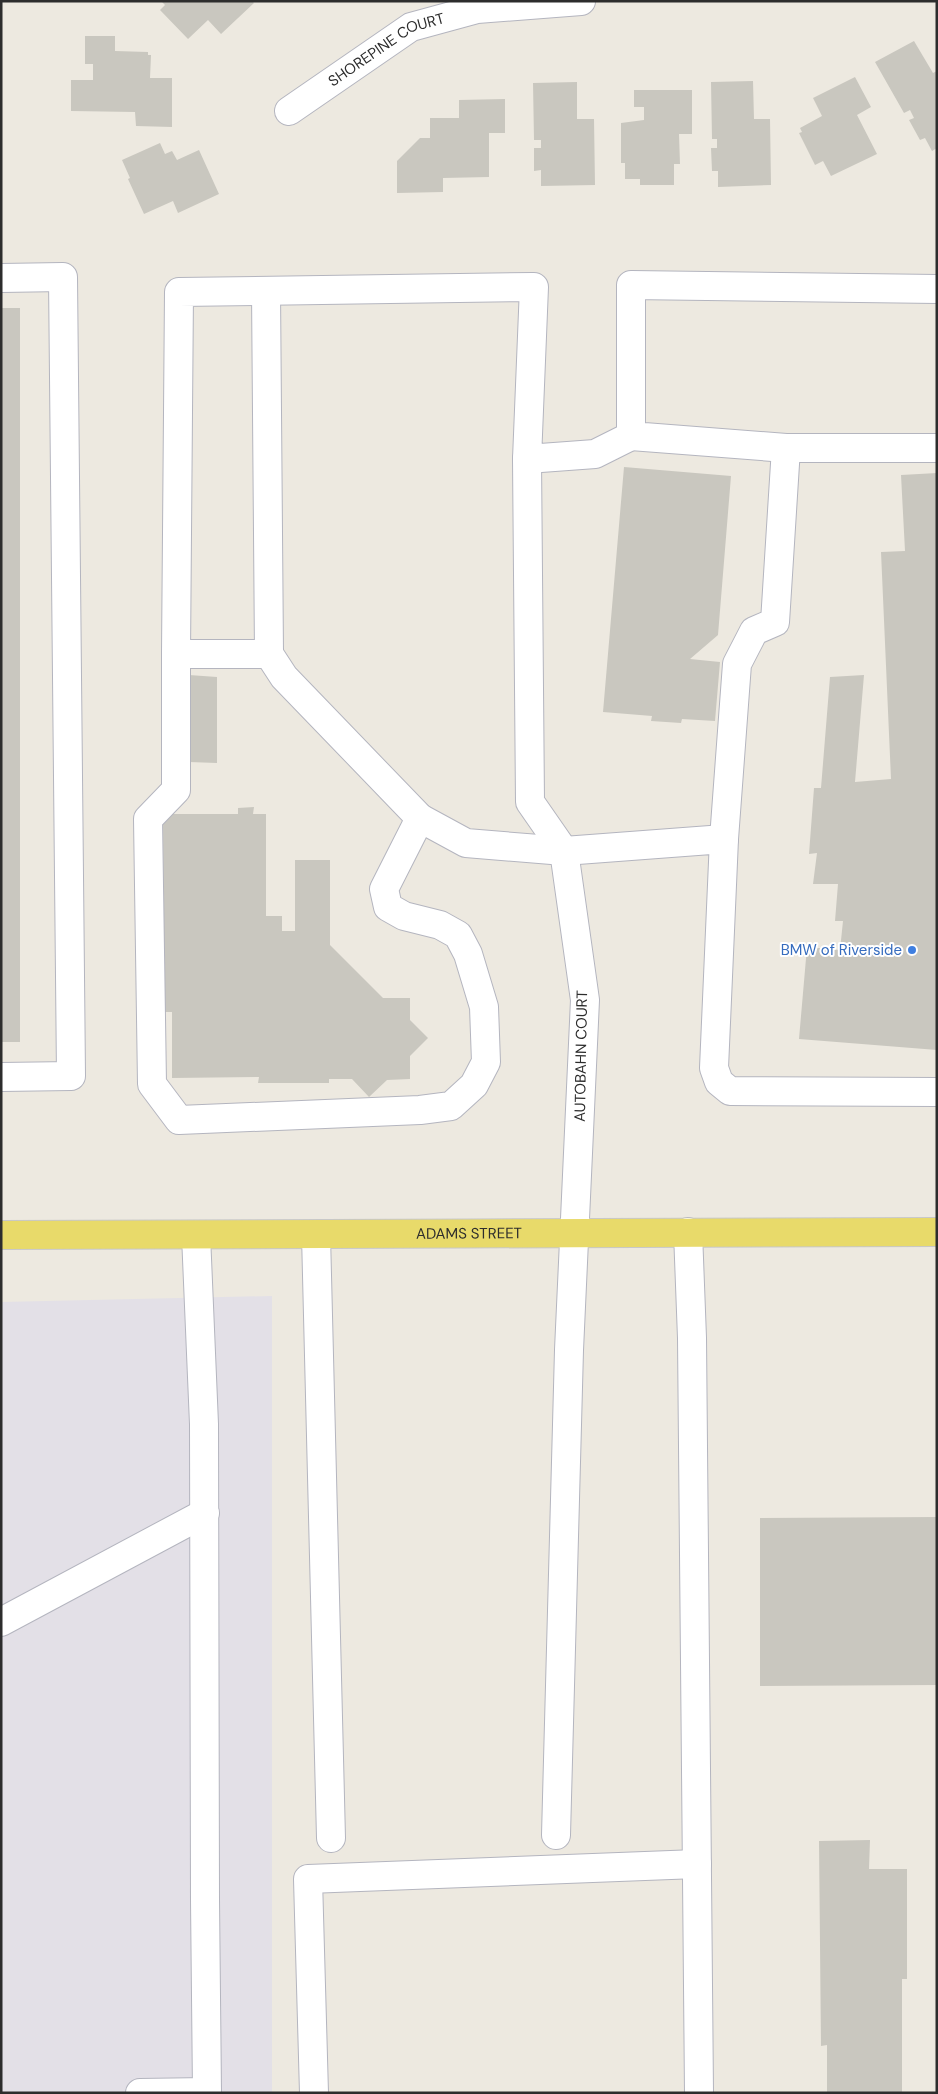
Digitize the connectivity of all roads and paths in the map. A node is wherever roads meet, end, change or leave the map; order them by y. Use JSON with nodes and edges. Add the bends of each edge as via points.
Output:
{"nodes":[{"id":1,"x":581,"y":1,"type":"edge"},
{"id":2,"x":289,"y":111,"type":"dead end"},
{"id":3,"x":1,"y":278,"type":"edge"},
{"id":4,"x":937,"y":289,"type":"edge"},
{"id":5,"x":266,"y":291,"type":"junction"},
{"id":6,"x":631,"y":436,"type":"junction"},
{"id":7,"x":786,"y":448,"type":"junction"},
{"id":8,"x":937,"y":448,"type":"edge"},
{"id":9,"x":527,"y":458,"type":"junction"},
{"id":10,"x":176,"y":654,"type":"junction"},
{"id":11,"x":269,"y":654,"type":"junction"},
{"id":12,"x":420,"y":818,"type":"junction"},
{"id":13,"x":724,"y":839,"type":"junction"},
{"id":14,"x":564,"y":851,"type":"junction"},
{"id":15,"x":1,"y":1077,"type":"edge"},
{"id":16,"x":937,"y":1092,"type":"edge"},
{"id":17,"x":575,"y":1231,"type":"junction"},
{"id":18,"x":688,"y":1232,"type":"junction"},
{"id":19,"x":937,"y":1232,"type":"edge"},
{"id":20,"x":1,"y":1235,"type":"edge"},
{"id":21,"x":196,"y":1235,"type":"junction"},
{"id":22,"x":316,"y":1235,"type":"junction"},
{"id":23,"x":205,"y":1513,"type":"junction"},
{"id":24,"x":1,"y":1622,"type":"edge"},
{"id":25,"x":556,"y":1835,"type":"dead end"},
{"id":26,"x":330,"y":1838,"type":"dead end"},
{"id":27,"x":697,"y":1864,"type":"junction"},
{"id":28,"x":188,"y":2092,"type":"edge"},
{"id":29,"x":140,"y":2093,"type":"edge"},
{"id":30,"x":314,"y":2093,"type":"edge"},
{"id":31,"x":699,"y":2093,"type":"edge"}],
"edges":[{"from":1,"to":2,"type":"street","name":"SHOREPINE COURT","via":[[477,9],[412,27]]},
{"from":3,"to":15,"type":"street","via":[[63,277],[71,1076]]},
{"from":4,"to":6,"type":"street","via":[[631,285]]},
{"from":5,"to":9,"type":"street","via":[[534,287]]},
{"from":5,"to":10,"type":"street","via":[[179,292]]},
{"from":5,"to":11,"type":"street"},
{"from":6,"to":7,"type":"street"},
{"from":6,"to":9,"type":"street","via":[[595,454]]},
{"from":7,"to":8,"type":"street"},
{"from":7,"to":13,"type":"street","via":[[775,622],[754,631],[737,664]]},
{"from":9,"to":14,"type":"street","via":[[530,802]]},
{"from":10,"to":11,"type":"street"},
{"from":10,"to":12,"type":"street","via":[[176,790],[148,818],[152,1084],[179,1120],[420,1110],[451,1106],[474,1085],[486,1062],[484,1007],[468,954],[458,935],[440,925],[404,916],[388,907],[384,889]]},
{"from":11,"to":12,"type":"street","via":[[284,677]]},
{"from":12,"to":14,"type":"street","via":[[466,843]]},
{"from":13,"to":14,"type":"street"},
{"from":13,"to":16,"type":"street","via":[[714,1068],[718,1082],[730,1091]]},
{"from":14,"to":17,"type":"street","name":"AUTOBAHN COURT","via":[[585,1000]]},
{"from":17,"to":18,"type":"main road","name":"ADAMS STREET"},
{"from":17,"to":22,"type":"main road","name":"ADAMS STREET"},
{"from":17,"to":25,"type":"street","name":"AUTOBAHN COURT"},
{"from":18,"to":19,"type":"main road","name":"ADAMS STREET"},
{"from":18,"to":27,"type":"street"},
{"from":20,"to":21,"type":"main road","name":"ADAMS STREET"},
{"from":21,"to":22,"type":"main road","name":"ADAMS STREET"},
{"from":21,"to":23,"type":"street"},
{"from":22,"to":26,"type":"street"},
{"from":23,"to":24,"type":"street"},
{"from":23,"to":28,"type":"street","via":[[207,2092]]},
{"from":27,"to":30,"type":"street","via":[[308,1879]]},
{"from":27,"to":31,"type":"street"},
{"from":28,"to":29,"type":"street"}]}
